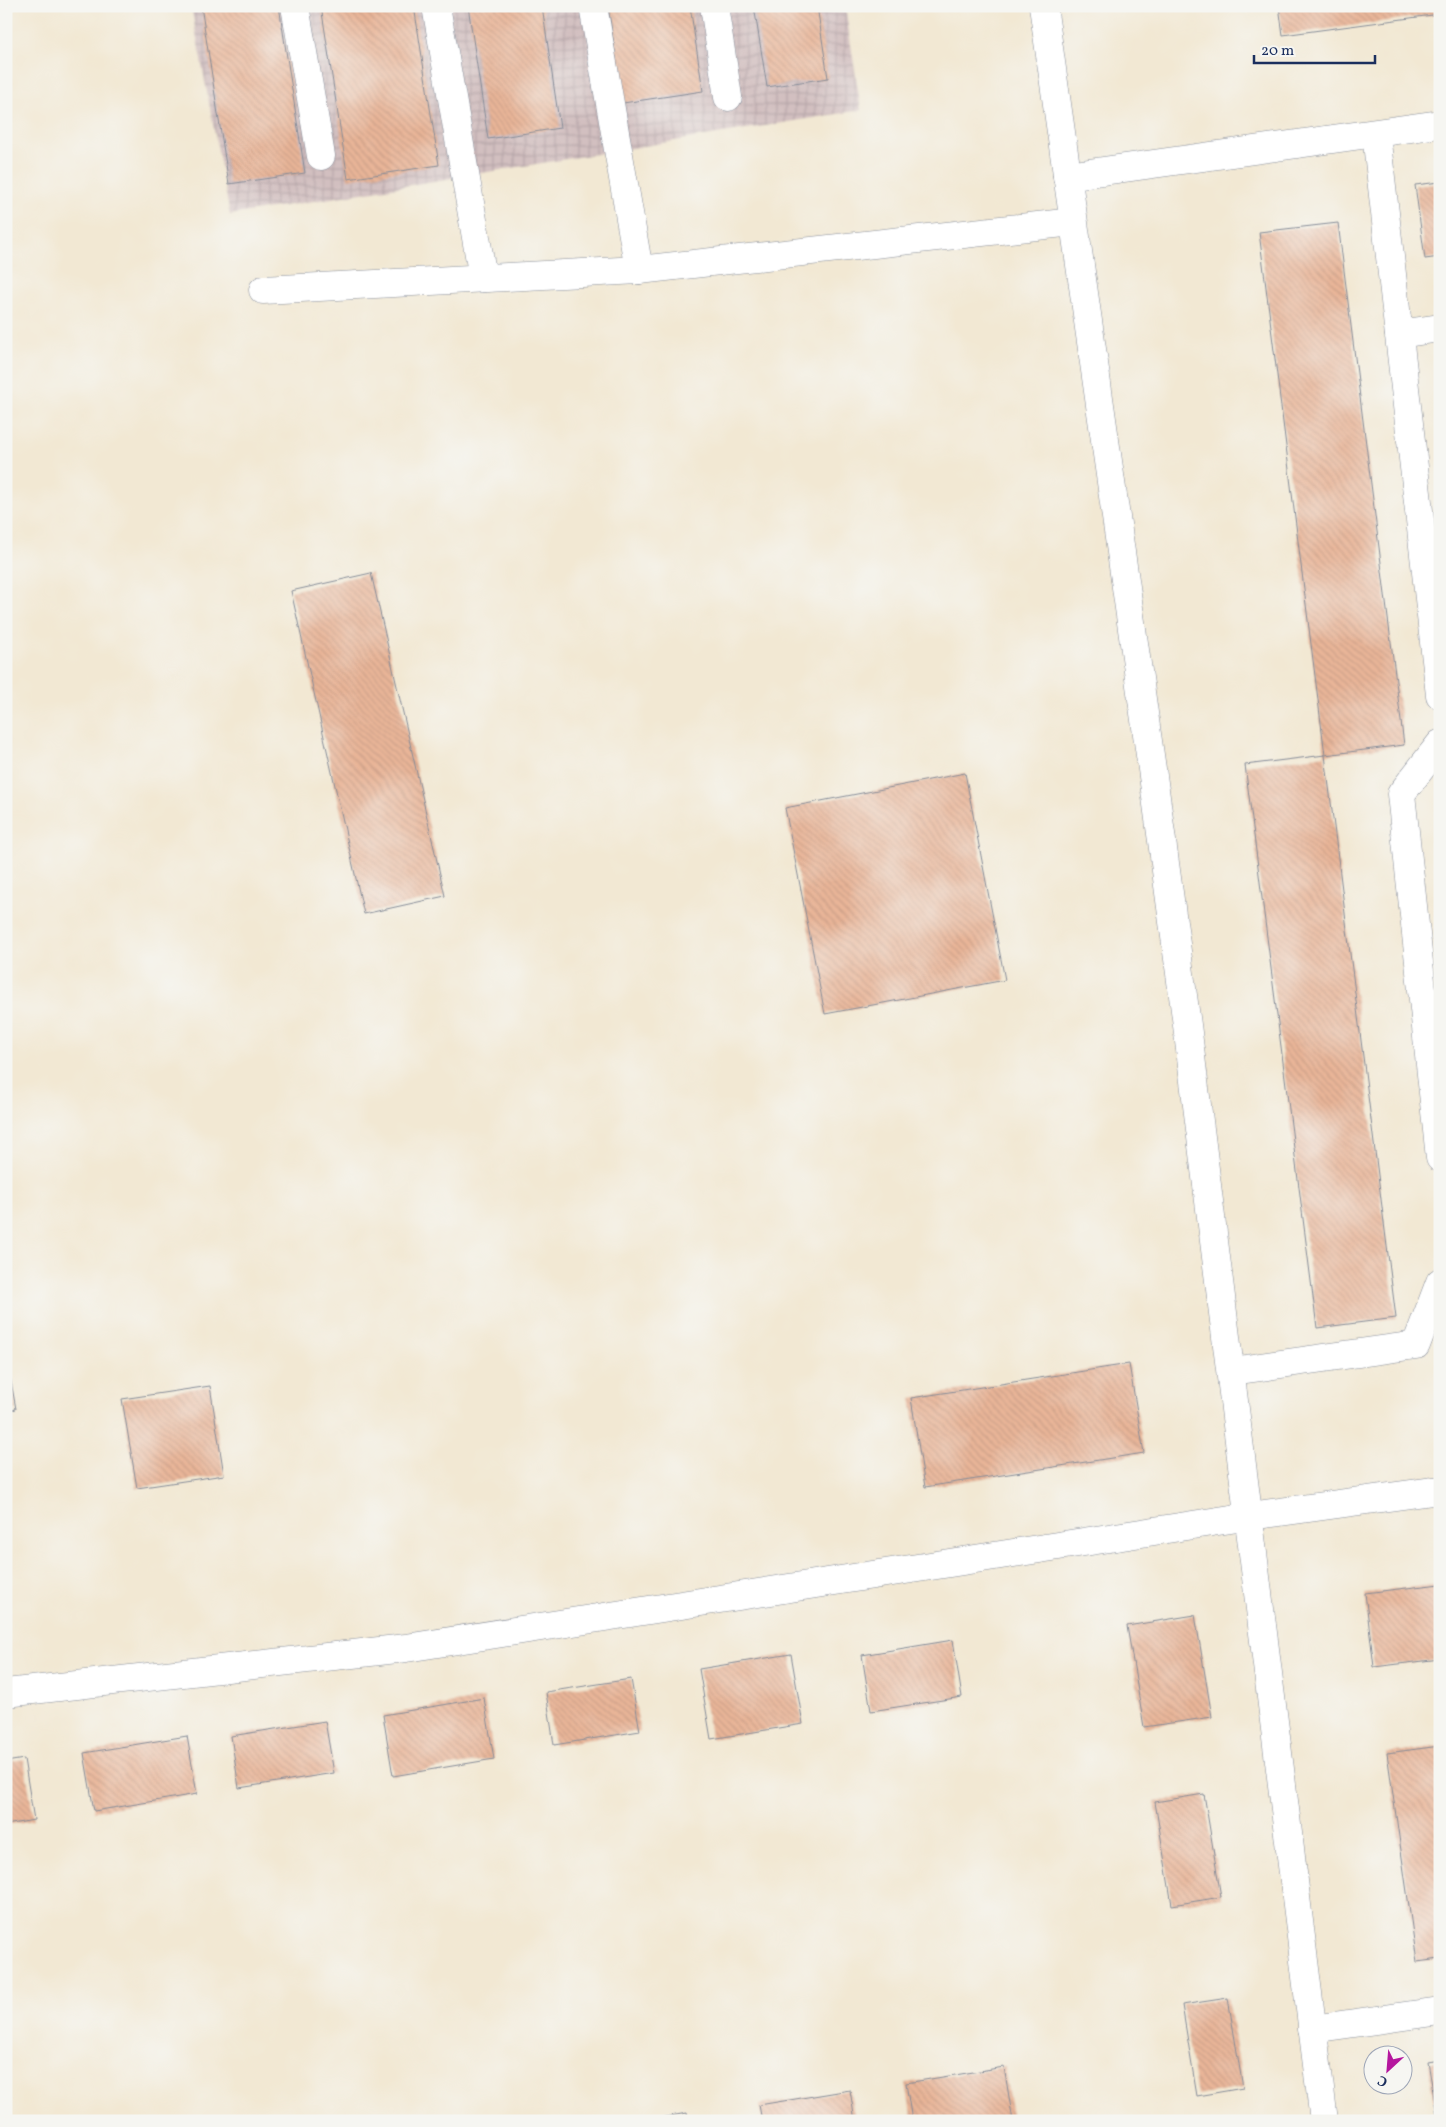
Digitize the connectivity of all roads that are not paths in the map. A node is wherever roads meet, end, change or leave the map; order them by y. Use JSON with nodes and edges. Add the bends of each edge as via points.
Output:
{"nodes":[{"id":1,"x":295,"y":6,"type":"edge"},
{"id":2,"x":436,"y":6,"type":"edge"},
{"id":3,"x":593,"y":6,"type":"edge"},
{"id":4,"x":714,"y":6,"type":"edge"},
{"id":5,"x":1043,"y":6,"type":"edge"},
{"id":6,"x":728,"y":97,"type":"dead end"},
{"id":7,"x":1440,"y":124,"type":"edge"},
{"id":8,"x":1376,"y":134,"type":"junction"},
{"id":9,"x":321,"y":156,"type":"dead end"},
{"id":10,"x":1067,"y":176,"type":"junction"},
{"id":11,"x":1073,"y":222,"type":"junction"},
{"id":12,"x":639,"y":270,"type":"junction"},
{"id":13,"x":483,"y":278,"type":"junction"},
{"id":14,"x":263,"y":290,"type":"dead end"},
{"id":15,"x":1440,"y":328,"type":"edge"},
{"id":16,"x":1399,"y":334,"type":"junction"},
{"id":17,"x":1440,"y":695,"type":"edge"},
{"id":18,"x":1440,"y":744,"type":"edge"},
{"id":19,"x":1440,"y":1158,"type":"edge"},
{"id":20,"x":1440,"y":1282,"type":"edge"},
{"id":21,"x":1232,"y":1371,"type":"junction"},
{"id":22,"x":1440,"y":1490,"type":"edge"},
{"id":23,"x":1250,"y":1516,"type":"junction"},
{"id":24,"x":6,"y":1693,"type":"edge"},
{"id":25,"x":1440,"y":2010,"type":"edge"},
{"id":26,"x":1312,"y":2029,"type":"junction"},
{"id":27,"x":1324,"y":2121,"type":"edge"}],
"edges":[{"from":1,"to":9,"type":"street"},
{"from":2,"to":13,"type":"street"},
{"from":3,"to":12,"type":"street"},
{"from":4,"to":6,"type":"street"},
{"from":5,"to":10,"type":"street"},
{"from":7,"to":8,"type":"street"},
{"from":8,"to":10,"type":"street"},
{"from":8,"to":16,"type":"street"},
{"from":10,"to":11,"type":"street"},
{"from":11,"to":12,"type":"street"},
{"from":11,"to":21,"type":"street","via":[[1187,1023]]},
{"from":12,"to":13,"type":"street"},
{"from":13,"to":14,"type":"street"},
{"from":15,"to":16,"type":"street"},
{"from":16,"to":17,"type":"street"},
{"from":18,"to":19,"type":"street","via":[[1401,794]]},
{"from":20,"to":21,"type":"street","via":[[1416,1345]]},
{"from":21,"to":23,"type":"street"},
{"from":22,"to":23,"type":"street"},
{"from":23,"to":24,"type":"street","via":[[406,1648]]},
{"from":23,"to":26,"type":"street","via":[[1297,1927]]},
{"from":25,"to":26,"type":"street"},
{"from":26,"to":27,"type":"street"}]}
